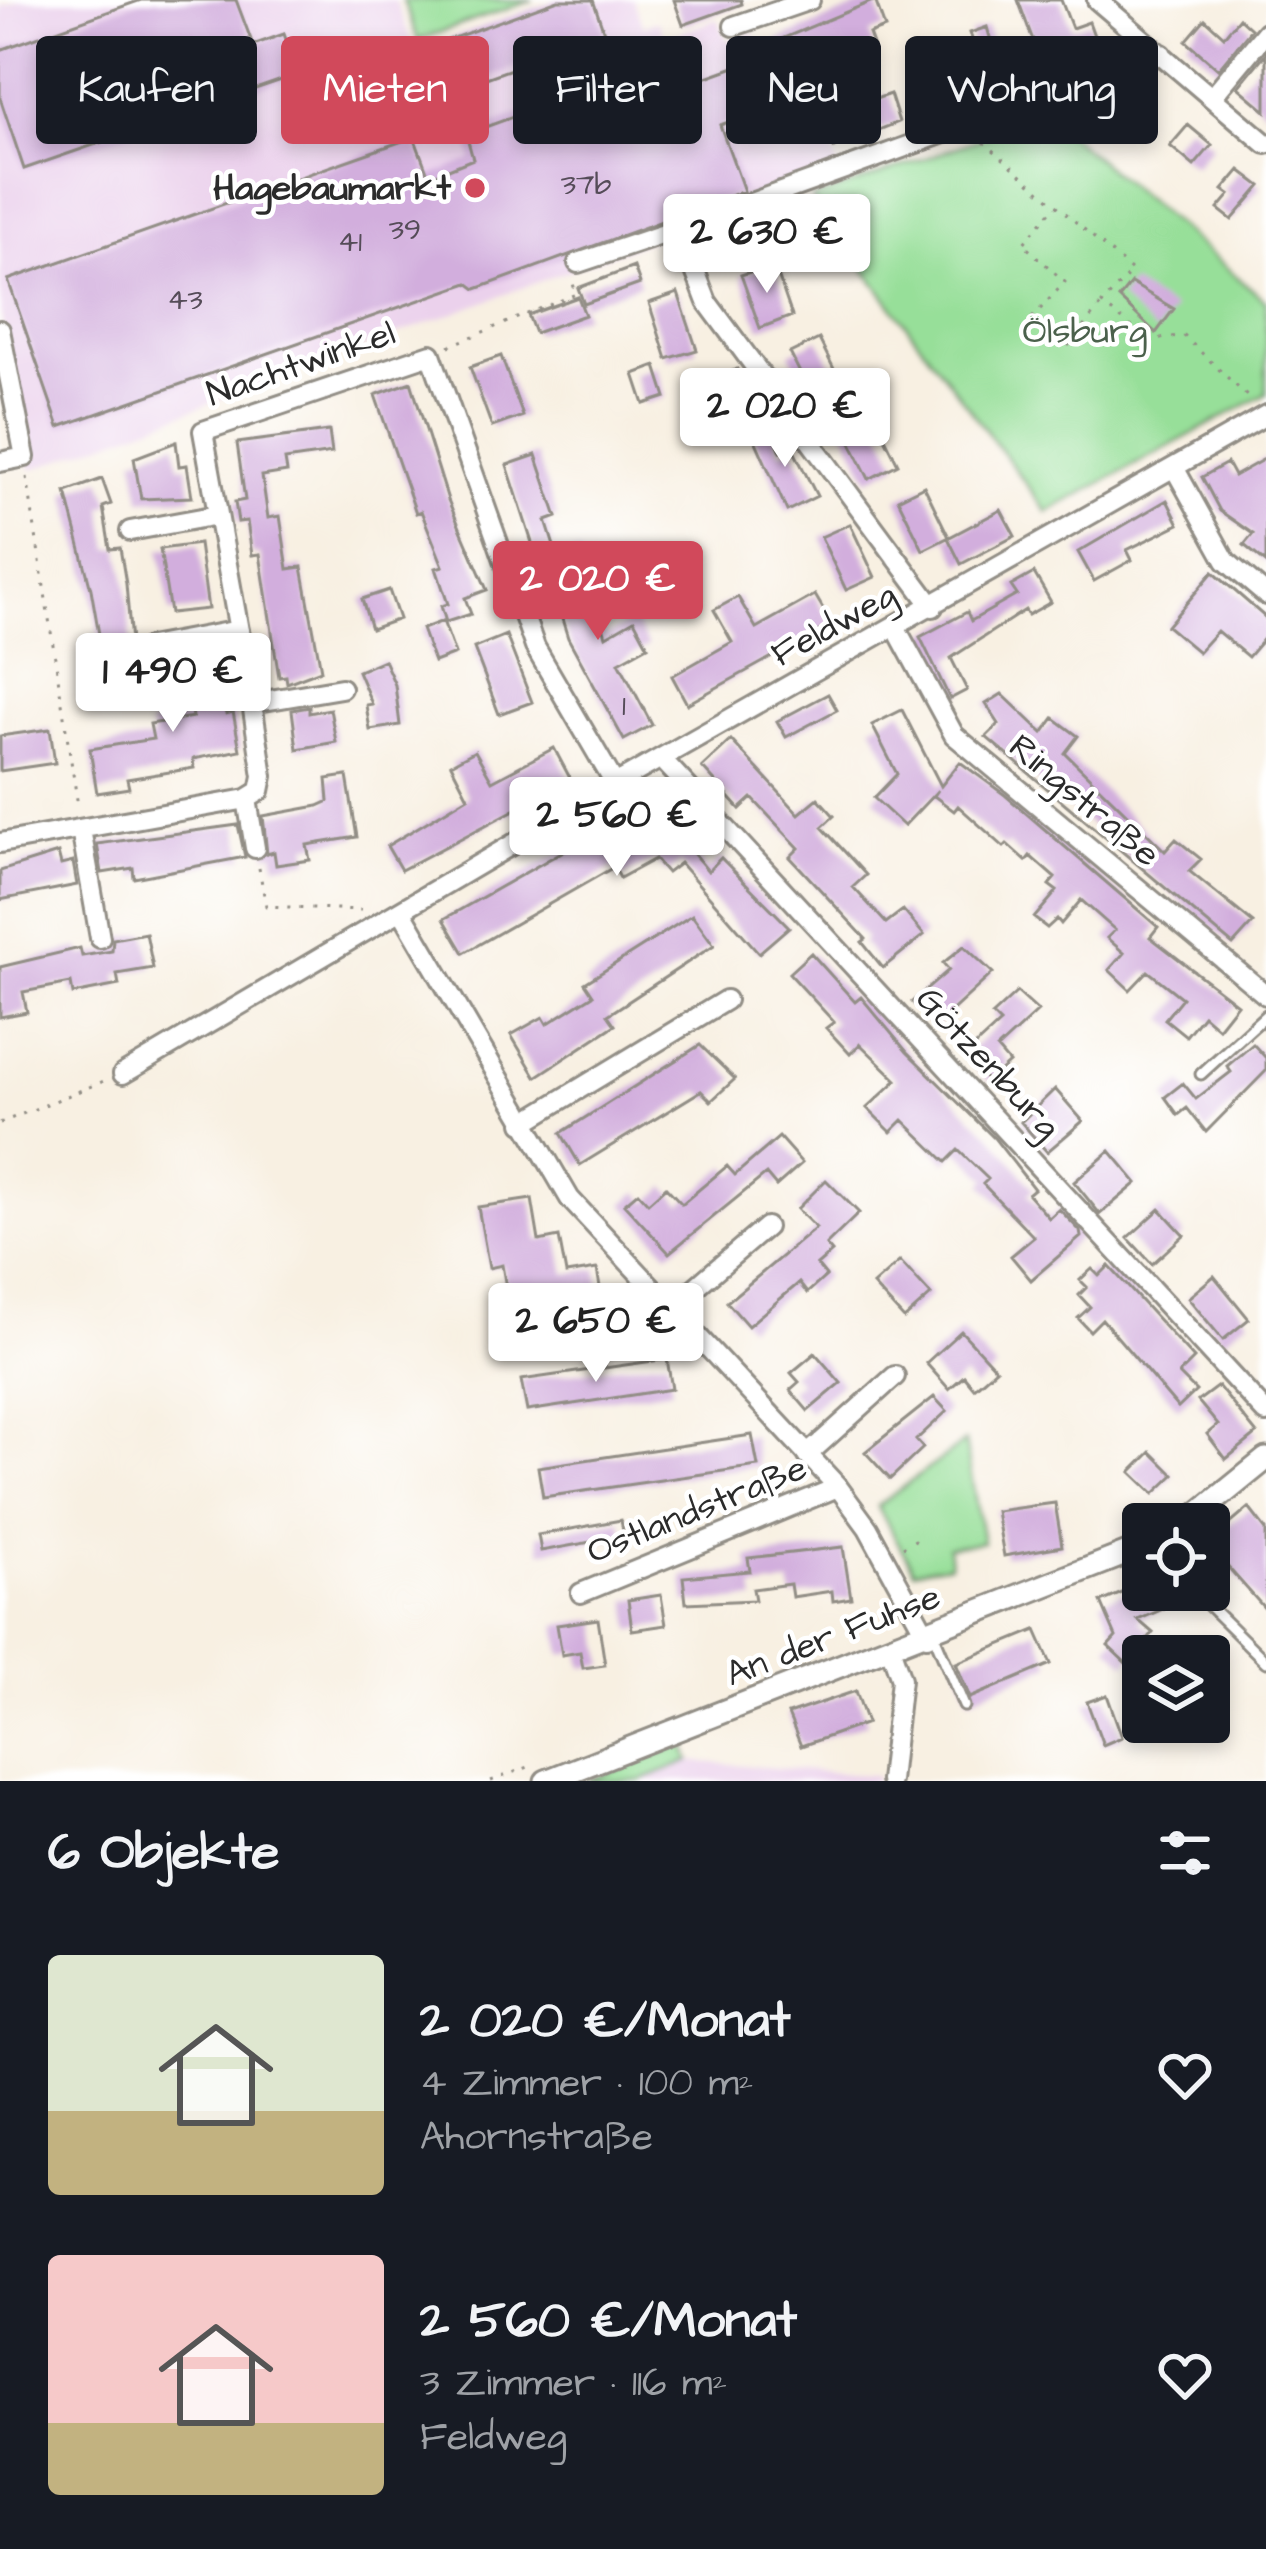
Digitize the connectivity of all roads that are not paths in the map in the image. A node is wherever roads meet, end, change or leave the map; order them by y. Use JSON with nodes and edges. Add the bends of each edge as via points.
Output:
{"nodes":[{"id":1,"x":810,"y":0,"type":"edge"},
{"id":2,"x":1097,"y":0,"type":"edge"},
{"id":3,"x":734,"y":26,"type":"dead end"},
{"id":4,"x":1266,"y":32,"type":"edge"},
{"id":5,"x":1162,"y":54,"type":"junction"},
{"id":6,"x":1212,"y":97,"type":"junction"},
{"id":7,"x":1266,"y":144,"type":"edge"},
{"id":8,"x":679,"y":229,"type":"junction"},
{"id":9,"x":578,"y":263,"type":"road end"},
{"id":10,"x":0,"y":330,"type":"edge"},
{"id":11,"x":1266,"y":415,"type":"edge"},
{"id":12,"x":0,"y":462,"type":"edge"},
{"id":13,"x":1175,"y":469,"type":"junction"},
{"id":14,"x":218,"y":515,"type":"junction"},
{"id":15,"x":130,"y":530,"type":"dead end"},
{"id":16,"x":1266,"y":595,"type":"edge"},
{"id":17,"x":933,"y":607,"type":"junction"},
{"id":18,"x":896,"y":628,"type":"junction"},
{"id":19,"x":239,"y":630,"type":"junction"},
{"id":20,"x":149,"y":647,"type":"dead end"},
{"id":21,"x":341,"y":688,"type":"dead end"},
{"id":22,"x":252,"y":704,"type":"junction"},
{"id":23,"x":662,"y":758,"type":"junction"},
{"id":24,"x":615,"y":784,"type":"junction"},
{"id":25,"x":247,"y":799,"type":"junction"},
{"id":26,"x":81,"y":829,"type":"junction"},
{"id":27,"x":0,"y":843,"type":"edge"},
{"id":28,"x":255,"y":848,"type":"road end"},
{"id":29,"x":402,"y":912,"type":"junction"},
{"id":30,"x":100,"y":938,"type":"dead end"},
{"id":31,"x":1266,"y":995,"type":"edge"},
{"id":32,"x":726,"y":1000,"type":"dead end"},
{"id":33,"x":1266,"y":1015,"type":"edge"},
{"id":34,"x":123,"y":1074,"type":"road end"},
{"id":35,"x":1201,"y":1074,"type":"dead end"},
{"id":36,"x":524,"y":1123,"type":"junction"},
{"id":37,"x":766,"y":1227,"type":"dead end"},
{"id":38,"x":670,"y":1309,"type":"junction"},
{"id":39,"x":895,"y":1376,"type":"dead end"},
{"id":40,"x":1266,"y":1413,"type":"edge"},
{"id":41,"x":807,"y":1455,"type":"junction"},
{"id":42,"x":1266,"y":1459,"type":"edge"},
{"id":43,"x":838,"y":1487,"type":"junction"},
{"id":44,"x":1212,"y":1503,"type":"edge"},
{"id":45,"x":1122,"y":1556,"type":"edge"},
{"id":46,"x":580,"y":1593,"type":"dead end"},
{"id":47,"x":1214,"y":1611,"type":"edge"},
{"id":48,"x":930,"y":1635,"type":"junction"},
{"id":49,"x":890,"y":1650,"type":"junction"},
{"id":50,"x":1266,"y":1662,"type":"edge"},
{"id":51,"x":964,"y":1706,"type":"dead end"},
{"id":52,"x":546,"y":1781,"type":"edge"},
{"id":53,"x":890,"y":1781,"type":"edge"}],
"edges":[{"from":1,"to":3,"type":"street"},
{"from":2,"to":5,"type":"street"},
{"from":4,"to":6,"type":"street"},
{"from":5,"to":6,"type":"street"},
{"from":5,"to":8,"type":"street"},
{"from":6,"to":7,"type":"street"},
{"from":8,"to":9,"type":"street"},
{"from":8,"to":17,"type":"street","via":[[706,302]]},
{"from":10,"to":12,"type":"street","via":[[25,458]]},
{"from":11,"to":13,"type":"street","name":"Feldweg"},
{"from":13,"to":16,"type":"street","via":[[1226,561]]},
{"from":13,"to":17,"type":"street","name":"Feldweg"},
{"from":14,"to":15,"type":"street"},
{"from":14,"to":19,"type":"street","name":"Nachtwinkel"},
{"from":14,"to":24,"type":"street","name":"Nachtwinkel","via":[[203,431],[430,354],[535,647]]},
{"from":17,"to":18,"type":"street","name":"Feldweg"},
{"from":18,"to":23,"type":"street","name":"Feldweg"},
{"from":18,"to":31,"type":"street","name":"Ringstraße","via":[[954,735]]},
{"from":19,"to":20,"type":"street"},
{"from":19,"to":22,"type":"street","name":"Nachtwinkel"},
{"from":21,"to":22,"type":"street"},
{"from":22,"to":25,"type":"street","name":"Nachtwinkel","via":[[263,776]]},
{"from":23,"to":24,"type":"street","name":"Feldweg"},
{"from":23,"to":40,"type":"street","name":"Götzenburg"},
{"from":24,"to":29,"type":"street","name":"Feldweg"},
{"from":25,"to":26,"type":"street"},
{"from":25,"to":28,"type":"street","name":"Nachtwinkel"},
{"from":26,"to":27,"type":"street"},
{"from":26,"to":30,"type":"street"},
{"from":29,"to":34,"type":"street","name":"Feldweg"},
{"from":29,"to":36,"type":"street","name":"Ostlandstraße"},
{"from":32,"to":36,"type":"street"},
{"from":33,"to":35,"type":"lane"},
{"from":36,"to":38,"type":"street","name":"Ostlandstraße","via":[[570,1199]]},
{"from":37,"to":38,"type":"street"},
{"from":38,"to":41,"type":"street","name":"Ostlandstraße"},
{"from":39,"to":41,"type":"street","name":"Ostlandstraße"},
{"from":41,"to":43,"type":"street","name":"Ostlandstraße"},
{"from":42,"to":44,"type":"street"},
{"from":43,"to":46,"type":"street","name":"Ostlandstraße"},
{"from":43,"to":48,"type":"street","name":"Ostlandstraße"},
{"from":45,"to":48,"type":"street","name":"An der Fuhse"},
{"from":47,"to":50,"type":"lane"},
{"from":48,"to":49,"type":"street","name":"An der Fuhse"},
{"from":48,"to":51,"type":"lane"},
{"from":49,"to":52,"type":"street","name":"An der Fuhse"},
{"from":49,"to":53,"type":"street","via":[[901,1679]]}]}
